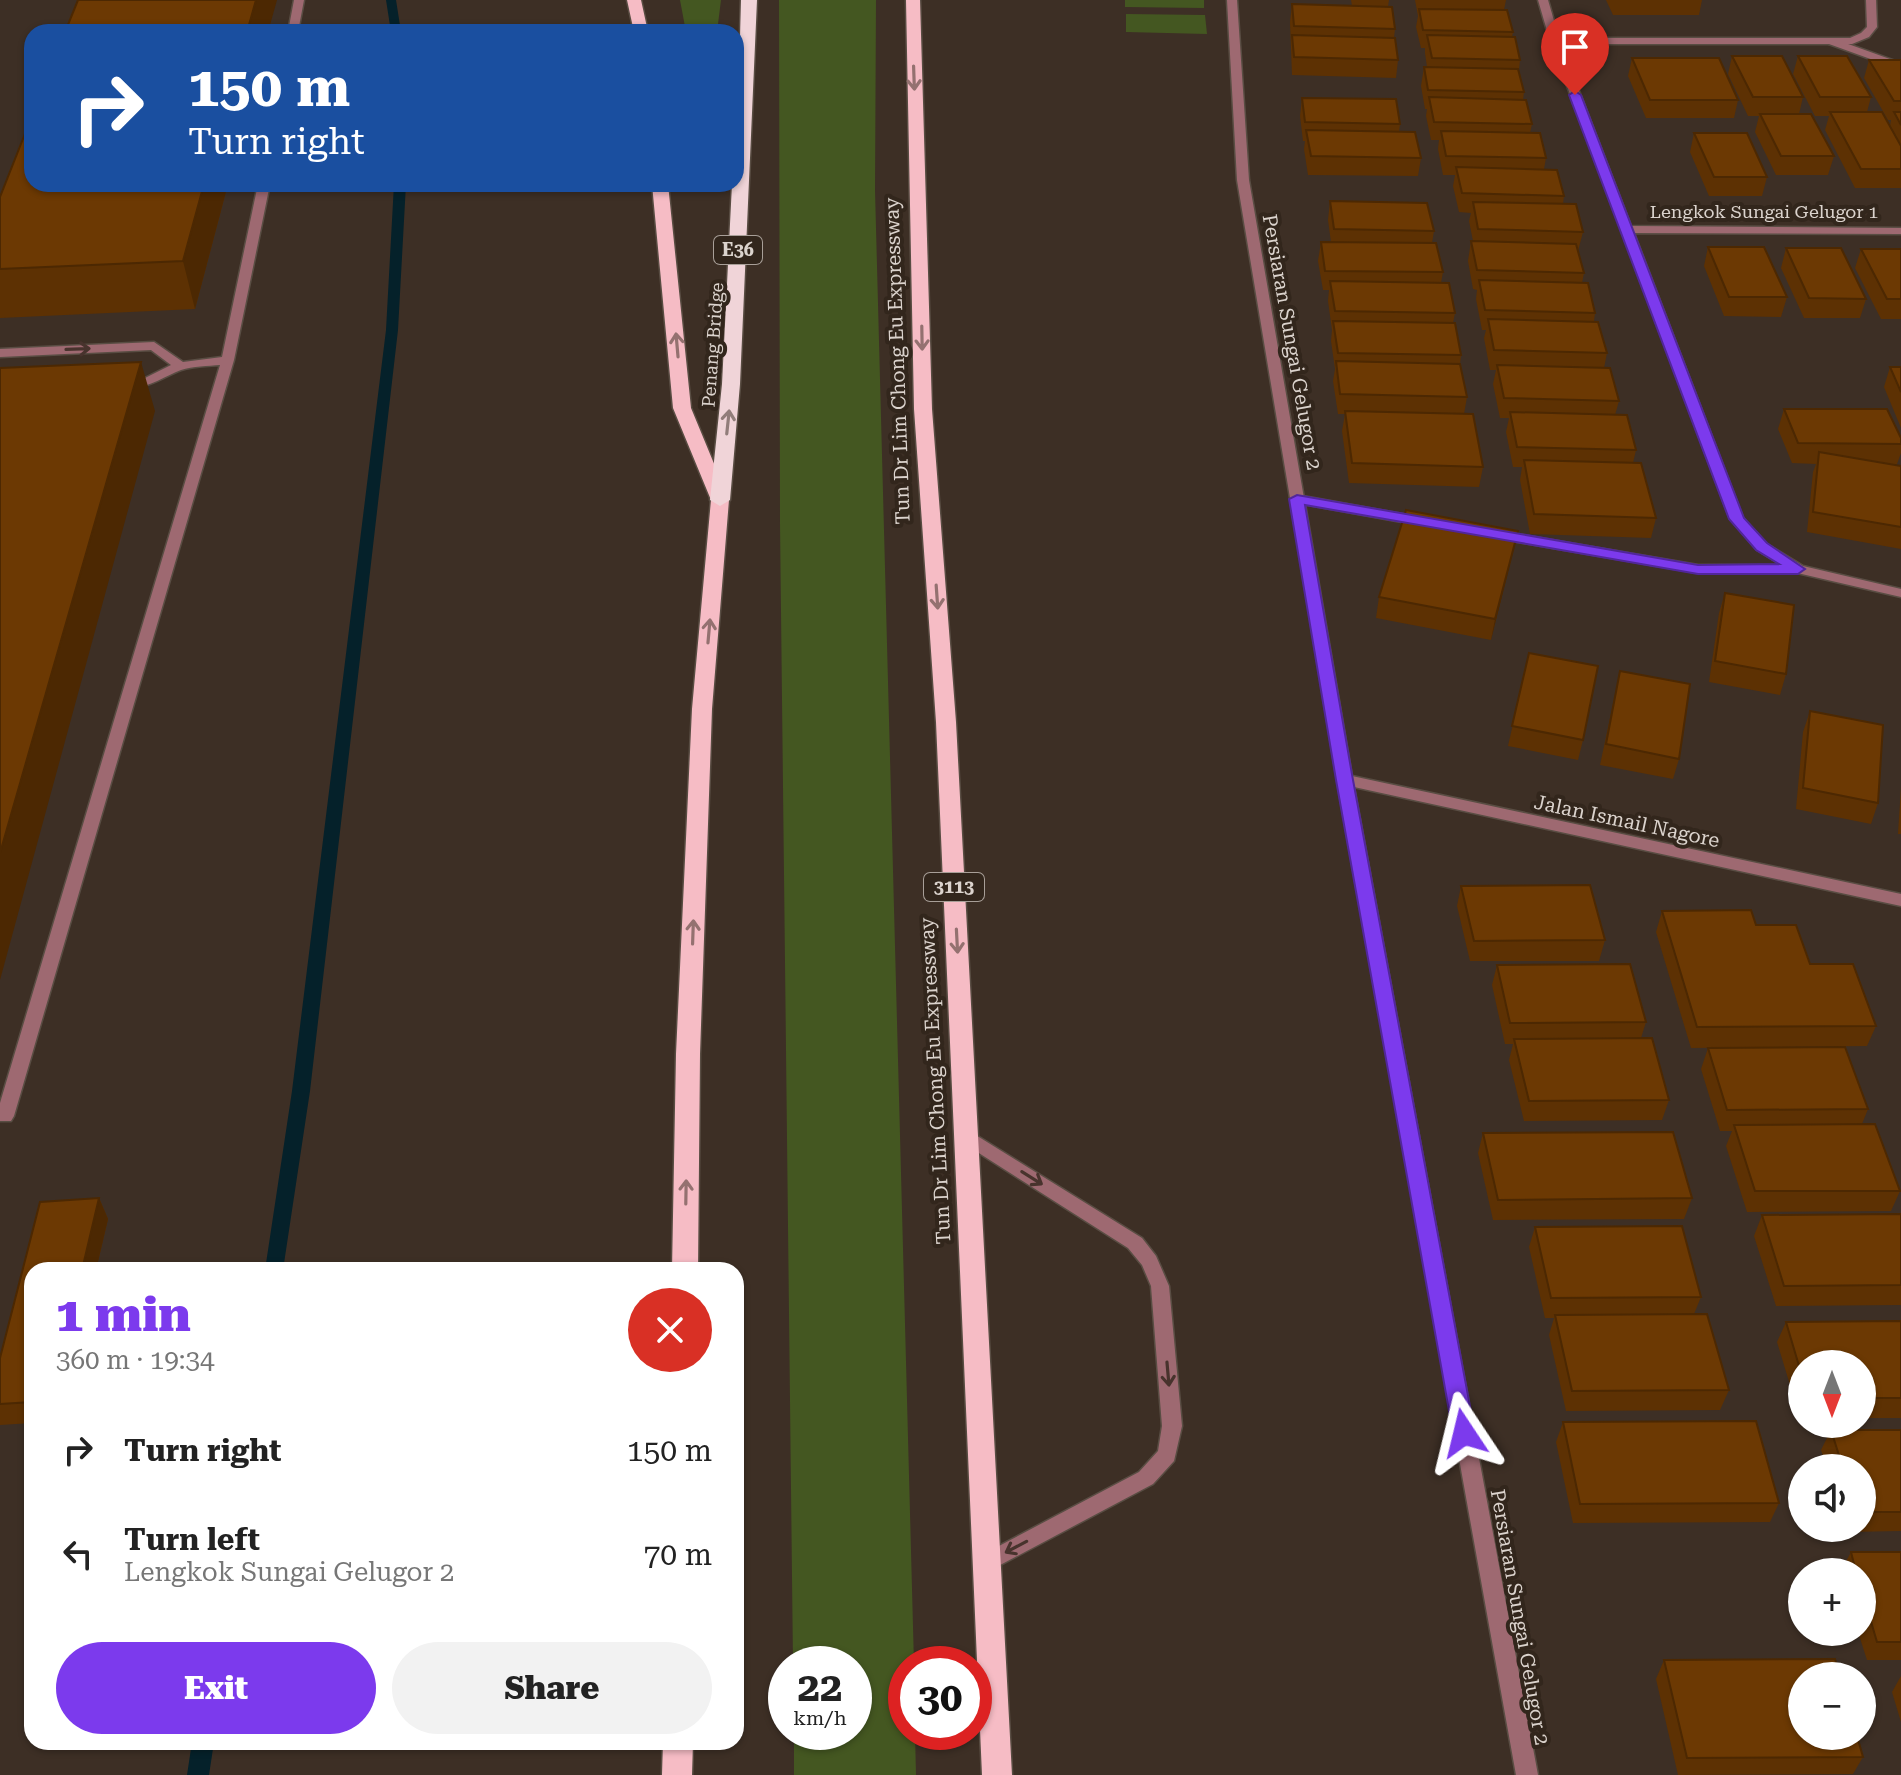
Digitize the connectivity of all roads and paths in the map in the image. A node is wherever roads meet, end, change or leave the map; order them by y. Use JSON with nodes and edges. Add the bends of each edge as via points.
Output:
{"nodes":[{"id":1,"x":299,"y":0,"type":"edge"},
{"id":2,"x":634,"y":0,"type":"edge"},
{"id":3,"x":749,"y":0,"type":"edge"},
{"id":4,"x":913,"y":0,"type":"edge"},
{"id":5,"x":1232,"y":0,"type":"edge"},
{"id":6,"x":1543,"y":0,"type":"edge"},
{"id":7,"x":1871,"y":0,"type":"edge"},
{"id":8,"x":294,"y":24,"type":"edge"},
{"id":9,"x":639,"y":24,"type":"edge"},
{"id":10,"x":1555,"y":41,"type":"junction"},
{"id":11,"x":1833,"y":42,"type":"junction"},
{"id":12,"x":1901,"y":67,"type":"edge"},
{"id":13,"x":744,"y":107,"type":"edge"},
{"id":14,"x":262,"y":192,"type":"edge"},
{"id":15,"x":661,"y":192,"type":"edge"},
{"id":16,"x":740,"y":192,"type":"edge"},
{"id":17,"x":1626,"y":229,"type":"junction"},
{"id":18,"x":1901,"y":231,"type":"edge"},
{"id":19,"x":0,"y":353,"type":"edge"},
{"id":20,"x":228,"y":360,"type":"junction"},
{"id":21,"x":180,"y":366,"type":"junction"},
{"id":22,"x":118,"y":383,"type":"edge"},
{"id":23,"x":1297,"y":499,"type":"junction"},
{"id":24,"x":720,"y":500,"type":"junction"},
{"id":25,"x":1435,"y":524,"type":"edge"},
{"id":26,"x":1482,"y":532,"type":"edge"},
{"id":27,"x":1798,"y":569,"type":"junction"},
{"id":28,"x":1901,"y":593,"type":"edge"},
{"id":29,"x":1345,"y":780,"type":"junction"},
{"id":30,"x":1900,"y":903,"type":"edge"},
{"id":31,"x":5,"y":1116,"type":"dead end"},
{"id":32,"x":966,"y":1136,"type":"junction"},
{"id":33,"x":685,"y":1262,"type":"edge"},
{"id":34,"x":987,"y":1563,"type":"junction"},
{"id":35,"x":678,"y":1750,"type":"edge"},
{"id":36,"x":677,"y":1775,"type":"edge"},
{"id":37,"x":997,"y":1775,"type":"edge"},
{"id":38,"x":1527,"y":1775,"type":"edge"}],
"edges":[{"from":1,"to":8,"type":"street"},
{"from":2,"to":9,"type":"highway"},
{"from":13,"to":3,"type":"highway","name":"Penang Bridge","number":"E36","one_way":true},
{"from":4,"to":32,"type":"highway","name":"Tun Dr Lim Chong Eu Expressway","number":"3113","one_way":true,"via":[[923,409],[946,722]]},
{"from":5,"to":23,"type":"street","name":"Persiaran Sungai Gelugor 2","via":[[1243,180]]},
{"from":6,"to":10,"type":"street"},
{"from":7,"to":11,"type":"street","via":[[1872,27],[1865,35]]},
{"from":10,"to":11,"type":"street"},
{"from":10,"to":17,"type":"street"},
{"from":11,"to":12,"type":"street"},
{"from":14,"to":20,"type":"street"},
{"from":24,"to":15,"type":"highway","one_way":true,"via":[[682,408]]},
{"from":24,"to":16,"type":"highway","name":"Penang Bridge","number":"E36","one_way":true},
{"from":17,"to":18,"type":"street","name":"Lengkok Sungai Gelugor 1"},
{"from":17,"to":27,"type":"street","via":[[1737,519],[1762,547]]},
{"from":19,"to":21,"type":"street","one_way":true,"via":[[154,346]]},
{"from":20,"to":21,"type":"street"},
{"from":20,"to":31,"type":"street"},
{"from":21,"to":22,"type":"street","via":[[147,382]]},
{"from":23,"to":25,"type":"street"},
{"from":23,"to":29,"type":"street","name":"Persiaran Sungai Gelugor 2"},
{"from":33,"to":24,"type":"highway","one_way":true,"via":[[702,709]]},
{"from":26,"to":27,"type":"street","via":[[1698,569]]},
{"from":27,"to":28,"type":"street"},
{"from":29,"to":30,"type":"street","name":"Jalan Ismail Nagore"},
{"from":29,"to":38,"type":"street","name":"Persiaran Sungai Gelugor 2"},
{"from":32,"to":34,"type":"highway","name":"Tun Dr Lim Chong Eu Expressway","number":"3113"},
{"from":32,"to":34,"type":"street","one_way":true,"via":[[1135,1243],[1149,1261],[1160,1286],[1172,1426],[1167,1455],[1146,1478]]},
{"from":34,"to":37,"type":"highway","name":"Tun Dr Lim Chong Eu Expressway","number":"3113"},
{"from":35,"to":36,"type":"highway"}]}
